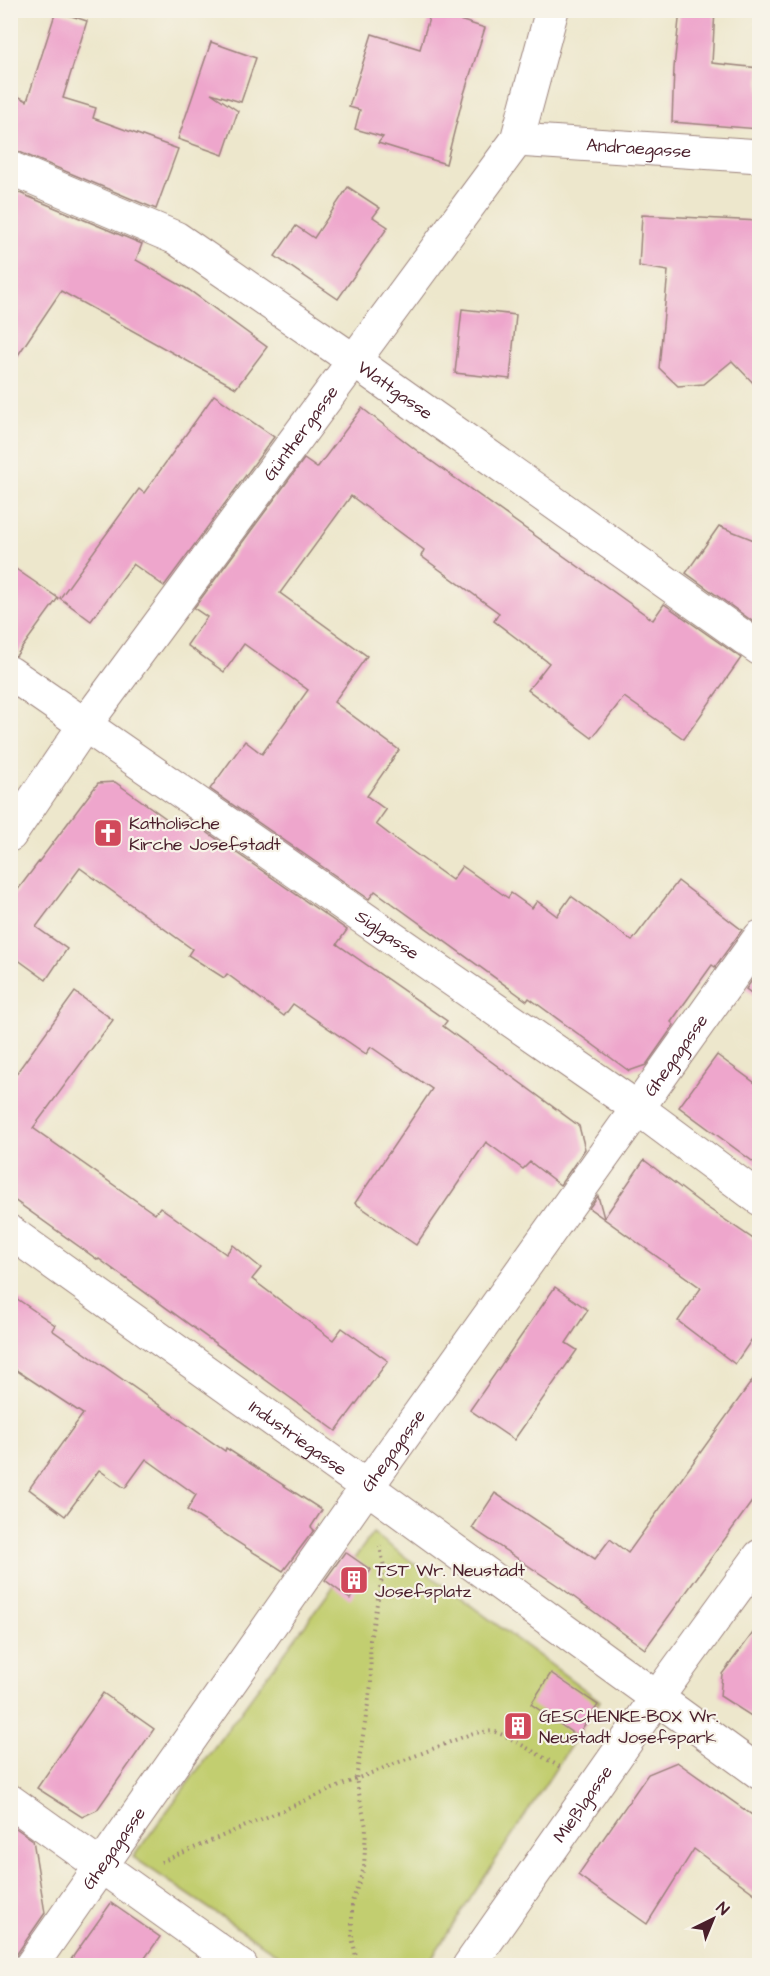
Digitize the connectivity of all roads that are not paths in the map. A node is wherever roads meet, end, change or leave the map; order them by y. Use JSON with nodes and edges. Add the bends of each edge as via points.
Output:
{"nodes":[{"id":1,"x":552,"y":10,"type":"edge"},
{"id":2,"x":516,"y":140,"type":"junction"},
{"id":3,"x":759,"y":156,"type":"edge"},
{"id":4,"x":10,"y":168,"type":"edge"},
{"id":5,"x":352,"y":360,"type":"junction"},
{"id":6,"x":759,"y":649,"type":"edge"},
{"id":7,"x":10,"y":673,"type":"edge"},
{"id":8,"x":84,"y":726,"type":"junction"},
{"id":9,"x":10,"y":835,"type":"edge"},
{"id":10,"x":759,"y":937,"type":"edge"},
{"id":11,"x":636,"y":1107,"type":"junction"},
{"id":12,"x":759,"y":1199,"type":"edge"},
{"id":13,"x":10,"y":1232,"type":"edge"},
{"id":14,"x":367,"y":1487,"type":"junction"},
{"id":15,"x":759,"y":1556,"type":"edge"},
{"id":16,"x":656,"y":1699,"type":"junction"},
{"id":17,"x":759,"y":1773,"type":"edge"},
{"id":18,"x":10,"y":1801,"type":"edge"},
{"id":19,"x":109,"y":1870,"type":"junction"},
{"id":20,"x":31,"y":1965,"type":"edge"},
{"id":21,"x":241,"y":1965,"type":"edge"},
{"id":22,"x":469,"y":1965,"type":"edge"}],
"edges":[{"from":1,"to":2,"type":"street","name":"Günthergasse"},
{"from":2,"to":3,"type":"street","name":"Andraegasse"},
{"from":2,"to":5,"type":"street","name":"Günthergasse"},
{"from":4,"to":5,"type":"street","name":"Wattgasse","via":[[176,238]]},
{"from":5,"to":6,"type":"street","name":"Wattgasse"},
{"from":5,"to":8,"type":"street","name":"Günthergasse"},
{"from":7,"to":8,"type":"street","name":"Siglgasse"},
{"from":8,"to":9,"type":"street","name":"Günthergasse"},
{"from":8,"to":11,"type":"street","name":"Siglgasse"},
{"from":10,"to":11,"type":"street","name":"Ghegagasse"},
{"from":11,"to":12,"type":"street","name":"Siglgasse"},
{"from":11,"to":14,"type":"street","name":"Ghegagasse"},
{"from":13,"to":14,"type":"street","name":"Industriegasse"},
{"from":14,"to":16,"type":"street","name":"Industriegasse"},
{"from":14,"to":19,"type":"street","name":"Ghegagasse"},
{"from":15,"to":16,"type":"street","name":"Mießlgasse"},
{"from":16,"to":17,"type":"street","name":"Industriegasse"},
{"from":16,"to":22,"type":"street","name":"Mießlgasse"},
{"from":18,"to":19,"type":"street"},
{"from":19,"to":20,"type":"street","name":"Ghegagasse"},
{"from":19,"to":21,"type":"street"}]}
